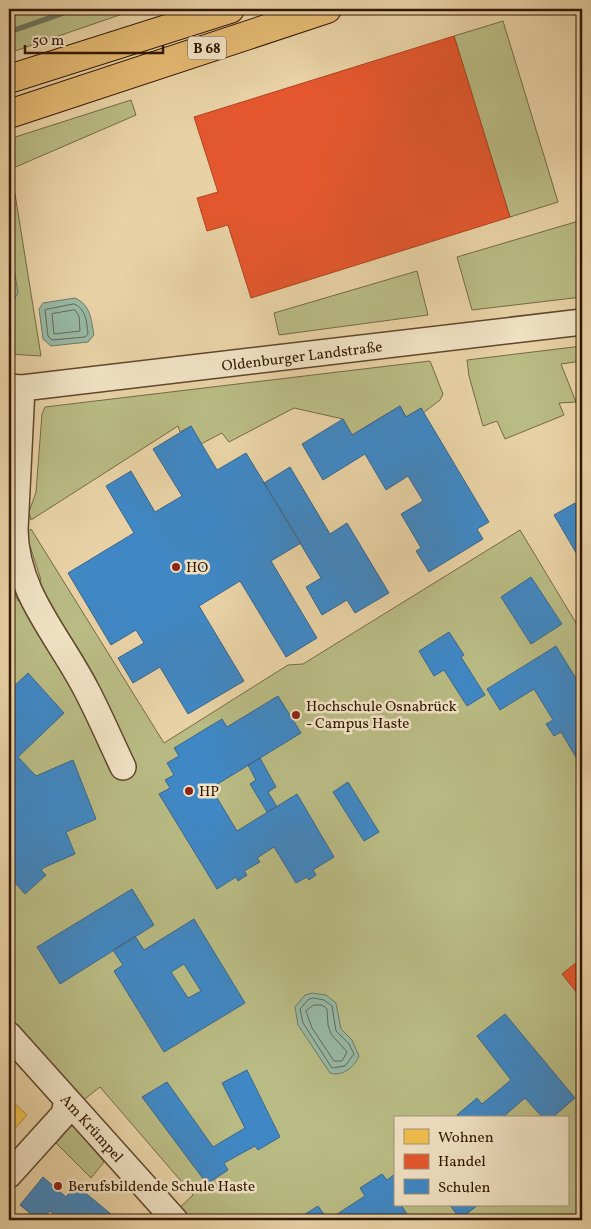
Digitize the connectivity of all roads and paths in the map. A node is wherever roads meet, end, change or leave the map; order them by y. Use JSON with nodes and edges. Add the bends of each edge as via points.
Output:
{"nodes":[{"id":1,"x":230,"y":9,"type":"edge"},
{"id":2,"x":327,"y":9,"type":"edge"},
{"id":3,"x":9,"y":79,"type":"edge"},
{"id":4,"x":9,"y":114,"type":"edge"},
{"id":5,"x":582,"y":322,"type":"edge"},
{"id":6,"x":15,"y":387,"type":"edge"},
{"id":7,"x":123,"y":767,"type":"dead end"},
{"id":8,"x":9,"y":1035,"type":"edge"},
{"id":9,"x":67,"y":1100,"type":"junction"},
{"id":10,"x":9,"y":1175,"type":"edge"},
{"id":11,"x":175,"y":1220,"type":"edge"}],
"edges":[{"from":1,"to":3,"type":"highway","number":"B 68"},
{"from":2,"to":4,"type":"highway","number":"B 68"},
{"from":5,"to":6,"type":"street","name":"Oldenburger Landstraße"},
{"from":6,"to":7,"type":"street","name":"Oldenburger Landstraße","via":[[14,530],[20,573],[87,691]]},
{"from":8,"to":9,"type":"street","name":"Am Krümpel"},
{"from":9,"to":10,"type":"street","via":[[64,1114]]},
{"from":9,"to":11,"type":"street","name":"Am Krümpel"}]}
